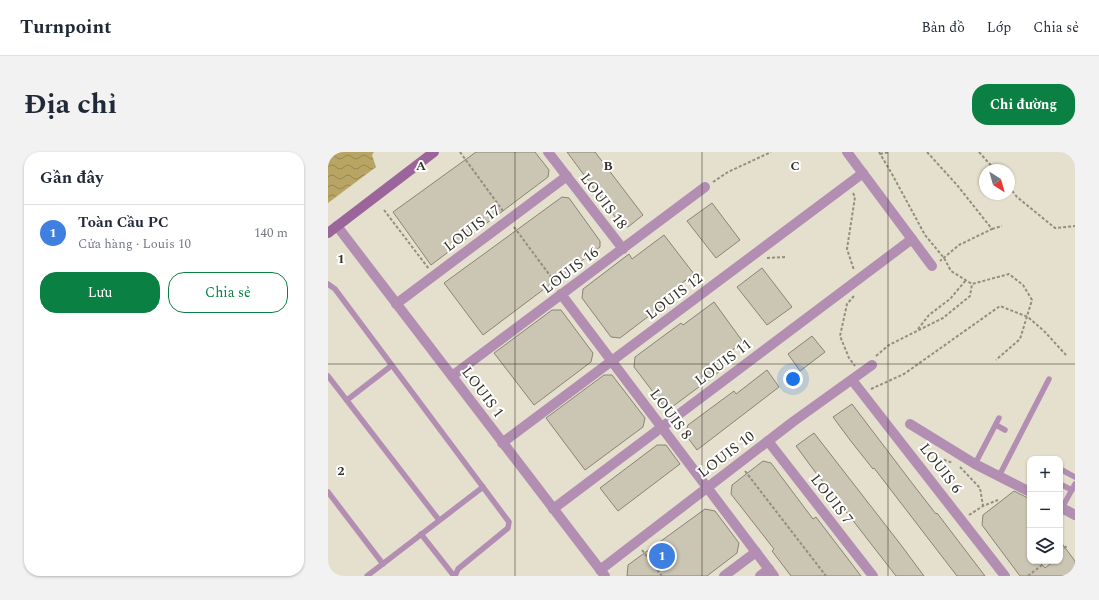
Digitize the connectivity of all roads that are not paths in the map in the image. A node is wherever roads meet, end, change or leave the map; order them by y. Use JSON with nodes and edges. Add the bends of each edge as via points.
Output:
{"nodes":[{"id":1,"x":434,"y":152,"type":"edge"},
{"id":2,"x":548,"y":152,"type":"edge"},
{"id":3,"x":847,"y":152,"type":"edge"},
{"id":4,"x":863,"y":173,"type":"junction"},
{"id":5,"x":566,"y":176,"type":"junction"},
{"id":6,"x":705,"y":187,"type":"road end"},
{"id":7,"x":337,"y":226,"type":"junction"},
{"id":8,"x":328,"y":233,"type":"edge"},
{"id":9,"x":912,"y":239,"type":"junction"},
{"id":10,"x":623,"y":249,"type":"junction"},
{"id":11,"x":932,"y":266,"type":"road end"},
{"id":12,"x":328,"y":284,"type":"edge"},
{"id":13,"x":560,"y":291,"type":"junction"},
{"id":14,"x":396,"y":304,"type":"junction"},
{"id":15,"x":612,"y":361,"type":"junction"},
{"id":16,"x":872,"y":365,"type":"road end"},
{"id":17,"x":391,"y":366,"type":"junction"},
{"id":18,"x":328,"y":376,"type":"edge"},
{"id":19,"x":452,"y":376,"type":"junction"},
{"id":20,"x":1049,"y":379,"type":"dead end"},
{"id":21,"x":852,"y":380,"type":"junction"},
{"id":22,"x":347,"y":400,"type":"junction"},
{"id":23,"x":999,"y":418,"type":"dead end"},
{"id":24,"x":910,"y":424,"type":"dead end"},
{"id":25,"x":996,"y":425,"type":"junction"},
{"id":26,"x":662,"y":427,"type":"junction"},
{"id":27,"x":1005,"y":430,"type":"dead end"},
{"id":28,"x":768,"y":441,"type":"junction"},
{"id":29,"x":502,"y":442,"type":"junction"},
{"id":30,"x":975,"y":464,"type":"junction"},
{"id":31,"x":1063,"y":472,"type":"edge"},
{"id":32,"x":999,"y":476,"type":"junction"},
{"id":33,"x":1075,"y":477,"type":"edge"},
{"id":34,"x":1075,"y":484,"type":"edge"},
{"id":35,"x":1063,"y":486,"type":"edge"},
{"id":36,"x":483,"y":487,"type":"junction"},
{"id":37,"x":707,"y":487,"type":"junction"},
{"id":38,"x":1027,"y":490,"type":"edge"},
{"id":39,"x":1072,"y":490,"type":"junction"},
{"id":40,"x":328,"y":492,"type":"edge"},
{"id":41,"x":1063,"y":505,"type":"edge"},
{"id":42,"x":553,"y":509,"type":"junction"},
{"id":43,"x":1063,"y":509,"type":"edge"},
{"id":44,"x":1075,"y":515,"type":"edge"},
{"id":45,"x":440,"y":520,"type":"junction"},
{"id":46,"x":422,"y":534,"type":"junction"},
{"id":47,"x":756,"y":552,"type":"junction"},
{"id":48,"x":383,"y":564,"type":"junction"},
{"id":49,"x":772,"y":572,"type":"edge"},
{"id":50,"x":602,"y":573,"type":"edge"},
{"id":51,"x":367,"y":576,"type":"edge"},
{"id":52,"x":454,"y":576,"type":"edge"},
{"id":53,"x":724,"y":576,"type":"edge"},
{"id":54,"x":760,"y":576,"type":"edge"},
{"id":55,"x":873,"y":576,"type":"edge"},
{"id":56,"x":1005,"y":576,"type":"edge"}],
"edges":[{"from":1,"to":7,"type":"main road"},
{"from":2,"to":5,"type":"street","name":"LOUIS 18"},
{"from":3,"to":4,"type":"street"},
{"from":4,"to":9,"type":"street"},
{"from":4,"to":15,"type":"street","name":"LOUIS 12"},
{"from":5,"to":10,"type":"street","name":"LOUIS 18"},
{"from":5,"to":14,"type":"street","name":"LOUIS 17"},
{"from":6,"to":10,"type":"street","name":"LOUIS 16"},
{"from":7,"to":8,"type":"main road"},
{"from":7,"to":14,"type":"street","name":"LOUIS 1"},
{"from":9,"to":11,"type":"street"},
{"from":9,"to":26,"type":"street","name":"LOUIS 11"},
{"from":10,"to":13,"type":"street","name":"LOUIS 16"},
{"from":12,"to":17,"type":"lane","via":[[335,289]]},
{"from":13,"to":15,"type":"street","name":"LOUIS 8"},
{"from":13,"to":19,"type":"street","name":"LOUIS 16"},
{"from":14,"to":19,"type":"street","name":"LOUIS 1"},
{"from":15,"to":26,"type":"street","name":"LOUIS 8"},
{"from":15,"to":29,"type":"street","name":"LOUIS 12"},
{"from":16,"to":21,"type":"street","name":"LOUIS 10"},
{"from":17,"to":22,"type":"lane"},
{"from":17,"to":36,"type":"lane"},
{"from":18,"to":22,"type":"lane"},
{"from":19,"to":29,"type":"street","name":"LOUIS 1"},
{"from":20,"to":32,"type":"lane"},
{"from":21,"to":28,"type":"street","name":"LOUIS 10"},
{"from":21,"to":56,"type":"street","name":"LOUIS 6"},
{"from":22,"to":45,"type":"lane"},
{"from":23,"to":25,"type":"lane"},
{"from":24,"to":30,"type":"street"},
{"from":25,"to":27,"type":"lane"},
{"from":25,"to":30,"type":"lane"},
{"from":26,"to":37,"type":"street","name":"LOUIS 8"},
{"from":26,"to":42,"type":"street","name":"LOUIS 11"},
{"from":28,"to":37,"type":"street","name":"LOUIS 10"},
{"from":28,"to":55,"type":"street","name":"LOUIS 7"},
{"from":29,"to":42,"type":"street","name":"LOUIS 1"},
{"from":30,"to":32,"type":"street"},
{"from":31,"to":33,"type":"lane"},
{"from":32,"to":38,"type":"street"},
{"from":34,"to":39,"type":"lane"},
{"from":35,"to":39,"type":"lane"},
{"from":36,"to":45,"type":"lane"},
{"from":36,"to":52,"type":"lane","via":[[509,525],[458,569]]},
{"from":37,"to":47,"type":"street","name":"LOUIS 8"},
{"from":37,"to":50,"type":"street","name":"LOUIS 10"},
{"from":39,"to":41,"type":"lane"},
{"from":40,"to":48,"type":"lane"},
{"from":42,"to":50,"type":"street","name":"LOUIS 1"},
{"from":43,"to":44,"type":"street"},
{"from":45,"to":46,"type":"lane"},
{"from":46,"to":48,"type":"lane"},
{"from":46,"to":52,"type":"lane"},
{"from":47,"to":49,"type":"street","name":"LOUIS 8"},
{"from":47,"to":53,"type":"street"},
{"from":48,"to":51,"type":"lane"},
{"from":49,"to":54,"type":"street","name":"LOUIS 8"}]}
